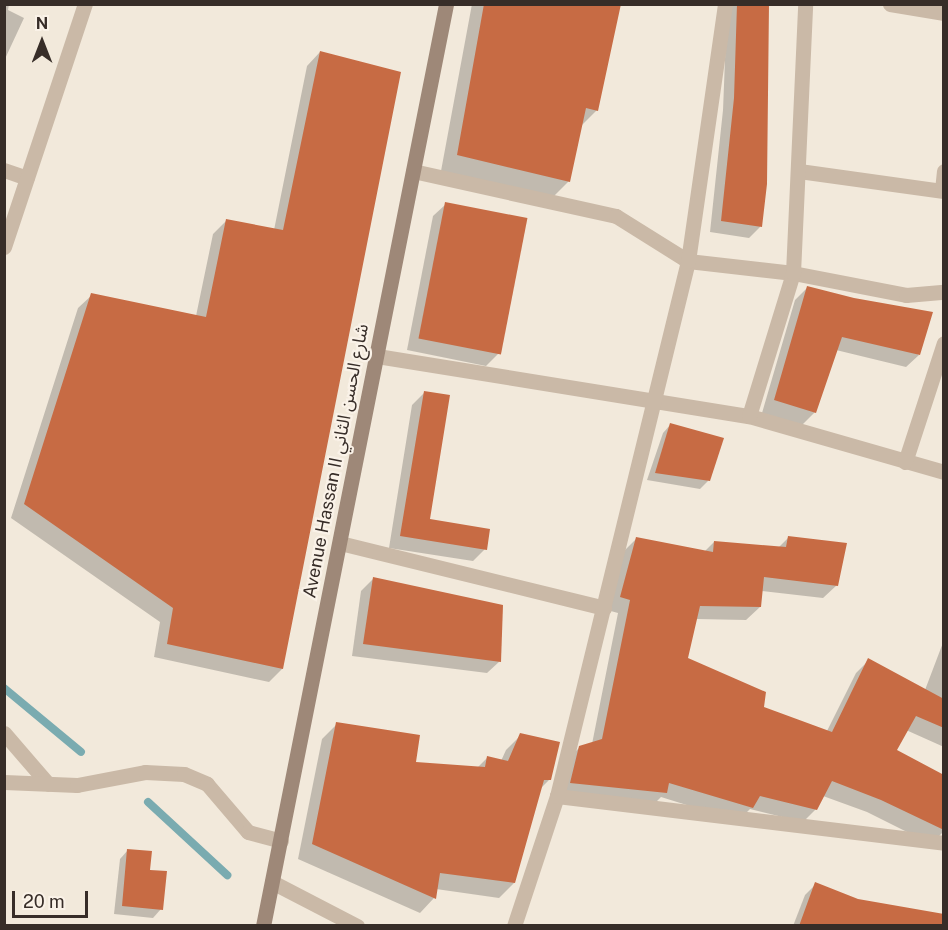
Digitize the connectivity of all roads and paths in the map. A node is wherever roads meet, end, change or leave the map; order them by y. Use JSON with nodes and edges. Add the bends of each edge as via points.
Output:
{"nodes":[{"id":1,"x":85,"y":4,"type":"edge"},
{"id":2,"x":446,"y":4,"type":"edge"},
{"id":3,"x":725,"y":4,"type":"edge"},
{"id":4,"x":805,"y":4,"type":"edge"},
{"id":5,"x":890,"y":4,"type":"edge"},
{"id":6,"x":944,"y":13,"type":"edge"},
{"id":7,"x":4,"y":170,"type":"edge"},
{"id":8,"x":413,"y":171,"type":"junction"},
{"id":9,"x":799,"y":171,"type":"junction"},
{"id":10,"x":944,"y":171,"type":"edge"},
{"id":11,"x":27,"y":178,"type":"junction"},
{"id":12,"x":943,"y":190,"type":"edge"},
{"id":13,"x":4,"y":247,"type":"edge"},
{"id":14,"x":688,"y":261,"type":"junction"},
{"id":15,"x":793,"y":273,"type":"junction"},
{"id":16,"x":944,"y":292,"type":"edge"},
{"id":17,"x":944,"y":343,"type":"edge"},
{"id":18,"x":377,"y":356,"type":"junction"},
{"id":19,"x":655,"y":400,"type":"junction"},
{"id":20,"x":748,"y":416,"type":"junction"},
{"id":21,"x":905,"y":462,"type":"junction"},
{"id":22,"x":944,"y":472,"type":"edge"},
{"id":23,"x":340,"y":543,"type":"junction"},
{"id":24,"x":603,"y":608,"type":"junction"},
{"id":25,"x":4,"y":733,"type":"edge"},
{"id":26,"x":4,"y":782,"type":"edge"},
{"id":27,"x":48,"y":784,"type":"junction"},
{"id":28,"x":557,"y":796,"type":"junction"},
{"id":29,"x":281,"y":841,"type":"junction"},
{"id":30,"x":944,"y":843,"type":"edge"},
{"id":31,"x":272,"y":882,"type":"junction"},
{"id":32,"x":263,"y":926,"type":"edge"},
{"id":33,"x":357,"y":926,"type":"edge"},
{"id":34,"x":514,"y":926,"type":"edge"}],
"edges":[{"from":1,"to":11,"type":"street"},
{"from":2,"to":8,"type":"street","name":"Avenue Hassan II شارع الحسن الثاني"},
{"from":3,"to":14,"type":"street"},
{"from":4,"to":9,"type":"street"},
{"from":5,"to":6,"type":"street"},
{"from":7,"to":11,"type":"street"},
{"from":8,"to":14,"type":"street","via":[[616,216]]},
{"from":8,"to":18,"type":"street","name":"Avenue Hassan II شارع الحسن الثاني"},
{"from":9,"to":12,"type":"street"},
{"from":9,"to":15,"type":"street"},
{"from":10,"to":12,"type":"street"},
{"from":11,"to":13,"type":"street"},
{"from":14,"to":15,"type":"street"},
{"from":14,"to":19,"type":"street"},
{"from":15,"to":16,"type":"street","via":[[906,295]]},
{"from":15,"to":20,"type":"street"},
{"from":17,"to":21,"type":"street"},
{"from":18,"to":19,"type":"street"},
{"from":18,"to":23,"type":"street","name":"Avenue Hassan II شارع الحسن الثاني"},
{"from":19,"to":20,"type":"street"},
{"from":19,"to":24,"type":"street"},
{"from":20,"to":21,"type":"street"},
{"from":21,"to":22,"type":"street"},
{"from":23,"to":24,"type":"street"},
{"from":23,"to":29,"type":"street","name":"Avenue Hassan II شارع الحسن الثاني"},
{"from":24,"to":28,"type":"street"},
{"from":25,"to":27,"type":"street"},
{"from":26,"to":27,"type":"street"},
{"from":27,"to":29,"type":"street","via":[[77,785],[145,772],[184,774],[207,784],[248,832]]},
{"from":28,"to":30,"type":"street"},
{"from":28,"to":34,"type":"street"},
{"from":29,"to":31,"type":"street","name":"Avenue Hassan II شارع الحسن الثاني"},
{"from":31,"to":32,"type":"street","name":"Avenue Hassan II شارع الحسن الثاني"},
{"from":31,"to":33,"type":"street"}]}
